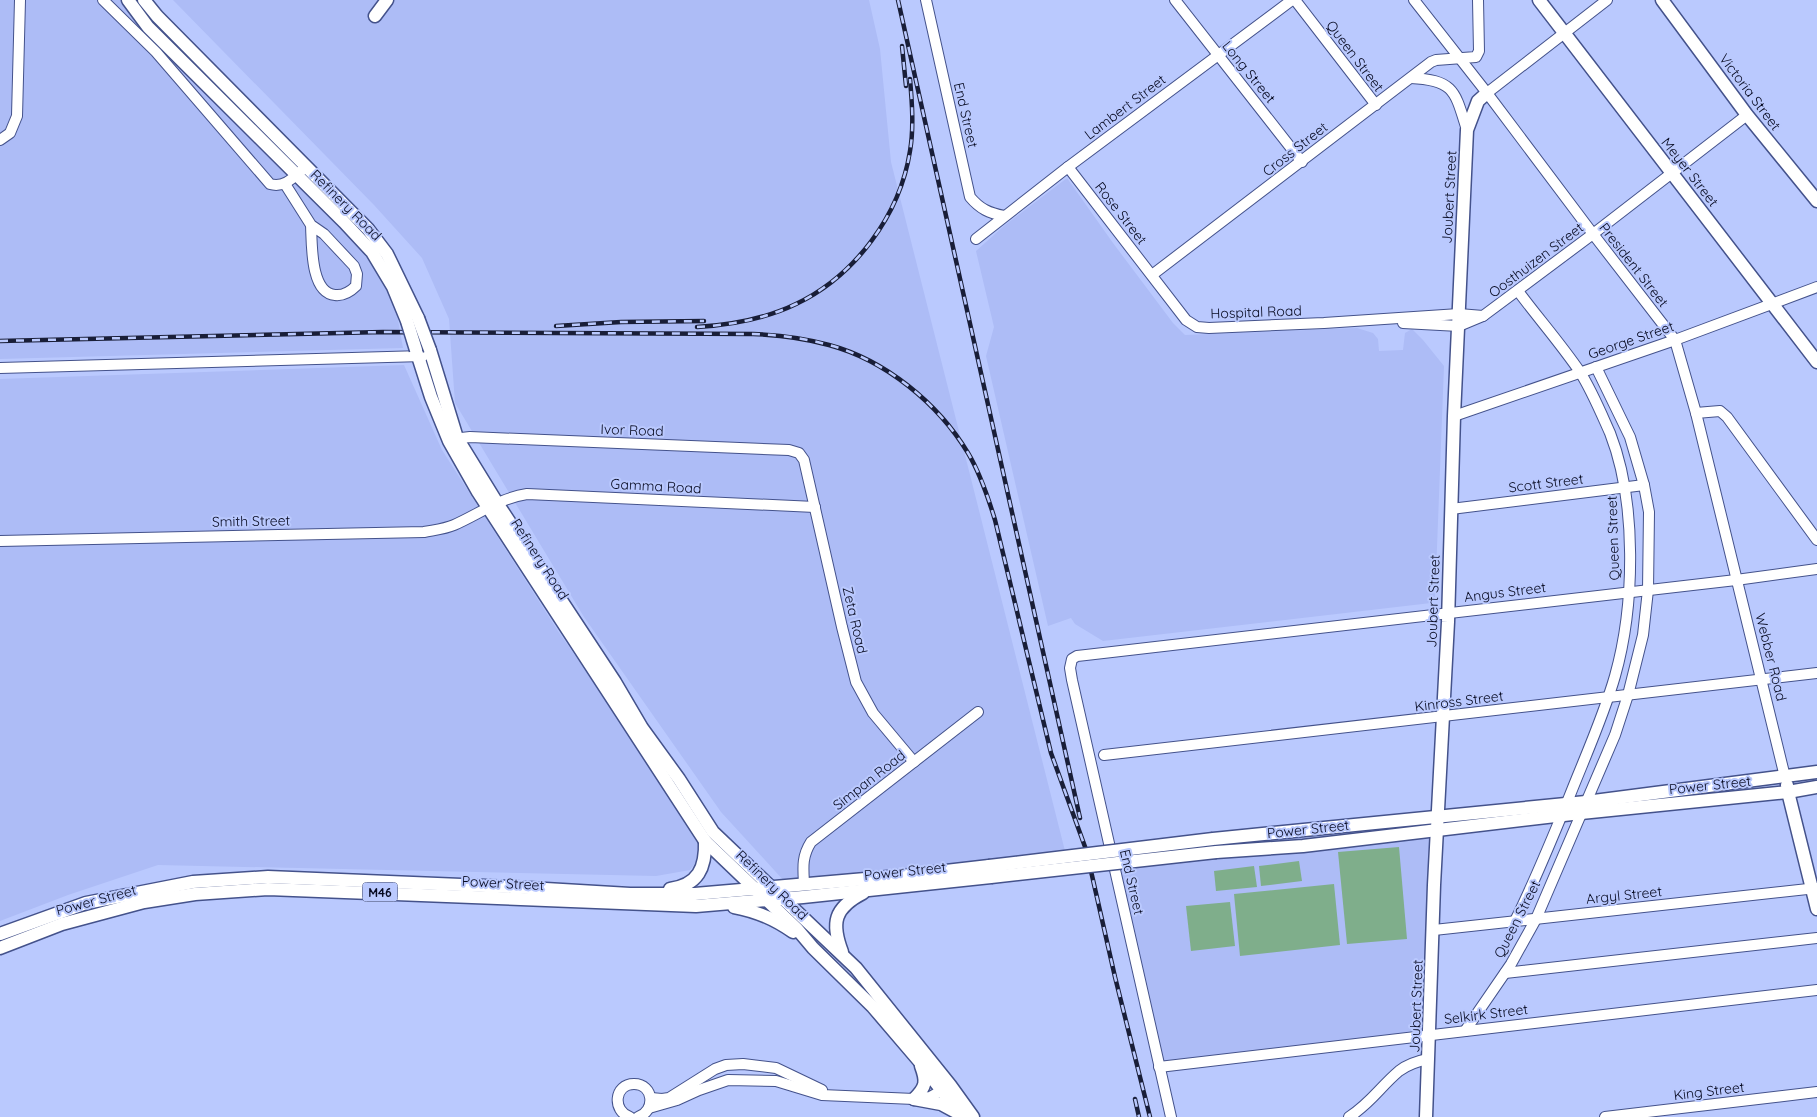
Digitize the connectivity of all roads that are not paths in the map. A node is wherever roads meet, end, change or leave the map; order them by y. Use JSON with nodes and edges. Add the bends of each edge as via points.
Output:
{"nodes":[{"id":1,"x":20,"y":0,"type":"edge"},
{"id":2,"x":103,"y":0,"type":"edge"},
{"id":3,"x":128,"y":0,"type":"edge"},
{"id":4,"x":144,"y":0,"type":"edge"},
{"id":5,"x":387,"y":0,"type":"edge"},
{"id":6,"x":926,"y":0,"type":"edge"},
{"id":7,"x":1175,"y":0,"type":"edge"},
{"id":8,"x":1294,"y":0,"type":"edge"},
{"id":9,"x":1414,"y":0,"type":"edge"},
{"id":10,"x":1478,"y":0,"type":"edge"},
{"id":11,"x":1539,"y":0,"type":"edge"},
{"id":12,"x":1606,"y":0,"type":"edge"},
{"id":13,"x":1662,"y":0,"type":"edge"},
{"id":14,"x":375,"y":16,"type":"dead end"},
{"id":15,"x":1565,"y":34,"type":"junction"},
{"id":16,"x":1217,"y":55,"type":"junction"},
{"id":17,"x":1460,"y":58,"type":"junction"},
{"id":18,"x":1411,"y":78,"type":"junction"},
{"id":19,"x":1487,"y":93,"type":"junction"},
{"id":20,"x":1376,"y":104,"type":"junction"},
{"id":21,"x":1747,"y":115,"type":"junction"},
{"id":22,"x":1467,"y":130,"type":"junction"},
{"id":23,"x":0,"y":140,"type":"edge"},
{"id":24,"x":1302,"y":162,"type":"junction"},
{"id":25,"x":306,"y":165,"type":"junction"},
{"id":26,"x":1068,"y":167,"type":"junction"},
{"id":27,"x":1671,"y":172,"type":"junction"},
{"id":28,"x":296,"y":176,"type":"junction"},
{"id":29,"x":285,"y":184,"type":"junction"},
{"id":30,"x":1817,"y":201,"type":"edge"},
{"id":31,"x":1004,"y":216,"type":"junction"},
{"id":32,"x":311,"y":225,"type":"junction"},
{"id":33,"x":1593,"y":234,"type":"junction"},
{"id":34,"x":976,"y":239,"type":"dead end"},
{"id":35,"x":382,"y":258,"type":"junction"},
{"id":36,"x":1152,"y":275,"type":"junction"},
{"id":37,"x":1817,"y":287,"type":"edge"},
{"id":38,"x":1518,"y":291,"type":"junction"},
{"id":39,"x":1772,"y":303,"type":"junction"},
{"id":40,"x":1459,"y":320,"type":"junction"},
{"id":41,"x":1675,"y":340,"type":"junction"},
{"id":42,"x":424,"y":353,"type":"junction"},
{"id":43,"x":1817,"y":362,"type":"edge"},
{"id":44,"x":1596,"y":367,"type":"junction"},
{"id":45,"x":0,"y":368,"type":"edge"},
{"id":46,"x":1580,"y":373,"type":"junction"},
{"id":47,"x":1696,"y":412,"type":"junction"},
{"id":48,"x":1454,"y":416,"type":"junction"},
{"id":49,"x":453,"y":439,"type":"junction"},
{"id":50,"x":806,"y":466,"type":"joint"},
{"id":51,"x":1644,"y":485,"type":"junction"},
{"id":52,"x":1626,"y":487,"type":"junction"},
{"id":53,"x":492,"y":505,"type":"junction"},
{"id":54,"x":815,"y":507,"type":"junction"},
{"id":55,"x":1451,"y":509,"type":"junction"},
{"id":56,"x":1817,"y":540,"type":"edge"},
{"id":57,"x":0,"y":541,"type":"edge"},
{"id":58,"x":1817,"y":569,"type":"edge"},
{"id":59,"x":1736,"y":580,"type":"junction"},
{"id":60,"x":1648,"y":590,"type":"junction"},
{"id":61,"x":1629,"y":592,"type":"junction"},
{"id":62,"x":1448,"y":613,"type":"junction"},
{"id":63,"x":1077,"y":656,"type":"joint"},
{"id":64,"x":1817,"y":673,"type":"edge"},
{"id":65,"x":1761,"y":679,"type":"junction"},
{"id":66,"x":610,"y":684,"type":"junction"},
{"id":67,"x":1628,"y":695,"type":"junction"},
{"id":68,"x":1607,"y":697,"type":"junction"},
{"id":69,"x":978,"y":712,"type":"dead end"},
{"id":70,"x":1444,"y":717,"type":"junction"},
{"id":71,"x":1104,"y":755,"type":"dead end"},
{"id":72,"x":914,"y":762,"type":"junction"},
{"id":73,"x":1817,"y":772,"type":"edge"},
{"id":74,"x":1785,"y":776,"type":"junction"},
{"id":75,"x":1817,"y":787,"type":"edge"},
{"id":76,"x":1788,"y":792,"type":"junction"},
{"id":77,"x":1584,"y":808,"type":"junction"},
{"id":78,"x":1563,"y":810,"type":"junction"},
{"id":79,"x":1439,"y":817,"type":"junction"},
{"id":80,"x":1438,"y":830,"type":"junction"},
{"id":81,"x":705,"y":841,"type":"junction"},
{"id":82,"x":1214,"y":846,"type":"junction"},
{"id":83,"x":746,"y":864,"type":"junction"},
{"id":84,"x":990,"y":872,"type":"junction"},
{"id":85,"x":800,"y":884,"type":"junction"},
{"id":86,"x":771,"y":887,"type":"junction"},
{"id":87,"x":194,"y":888,"type":"junction"},
{"id":88,"x":407,"y":888,"type":"junction"},
{"id":89,"x":755,"y":888,"type":"junction"},
{"id":90,"x":1814,"y":889,"type":"edge"},
{"id":91,"x":870,"y":890,"type":"junction"},
{"id":92,"x":630,"y":894,"type":"junction"},
{"id":93,"x":783,"y":898,"type":"junction"},
{"id":94,"x":767,"y":900,"type":"junction"},
{"id":95,"x":721,"y":904,"type":"junction"},
{"id":96,"x":1817,"y":909,"type":"edge"},
{"id":97,"x":1536,"y":919,"type":"junction"},
{"id":98,"x":1515,"y":921,"type":"junction"},
{"id":99,"x":801,"y":924,"type":"junction"},
{"id":100,"x":1434,"y":930,"type":"junction"},
{"id":101,"x":0,"y":934,"type":"edge"},
{"id":102,"x":1817,"y":938,"type":"edge"},
{"id":103,"x":0,"y":948,"type":"edge"},
{"id":104,"x":813,"y":948,"type":"junction"},
{"id":105,"x":844,"y":956,"type":"junction"},
{"id":106,"x":1505,"y":973,"type":"junction"},
{"id":107,"x":1817,"y":990,"type":"edge"},
{"id":108,"x":1465,"y":1031,"type":"junction"},
{"id":109,"x":1430,"y":1034,"type":"junction"},
{"id":110,"x":1428,"y":1059,"type":"junction"},
{"id":111,"x":920,"y":1062,"type":"junction"},
{"id":112,"x":763,"y":1066,"type":"junction"},
{"id":113,"x":1159,"y":1067,"type":"junction"},
{"id":114,"x":762,"y":1080,"type":"junction"},
{"id":115,"x":946,"y":1088,"type":"junction"},
{"id":116,"x":1817,"y":1092,"type":"edge"},
{"id":117,"x":833,"y":1095,"type":"junction"},
{"id":118,"x":914,"y":1099,"type":"junction"},
{"id":119,"x":645,"y":1111,"type":"edge"},
{"id":120,"x":630,"y":1117,"type":"edge"},
{"id":121,"x":962,"y":1117,"type":"edge"},
{"id":122,"x":973,"y":1117,"type":"edge"},
{"id":123,"x":1171,"y":1117,"type":"edge"},
{"id":124,"x":1349,"y":1117,"type":"edge"},
{"id":125,"x":1426,"y":1117,"type":"edge"},
{"id":126,"x":1605,"y":1117,"type":"edge"}],
"edges":[{"from":1,"to":23,"type":"street","via":[[17,116],[10,133]]},
{"from":2,"to":29,"type":"street","via":[[156,52],[265,179],[277,186]]},
{"from":3,"to":28,"type":"main road","name":"Refinery Road","via":[[148,27]]},
{"from":4,"to":25,"type":"main road","name":"Refinery Road"},
{"from":5,"to":14,"type":"main road"},
{"from":6,"to":31,"type":"street","name":"End Street","via":[[970,196],[980,208]]},
{"from":7,"to":16,"type":"street","name":"Long Street"},
{"from":8,"to":16,"type":"street","name":"Lambert Street"},
{"from":8,"to":20,"type":"street","name":"Queen Street"},
{"from":9,"to":17,"type":"street","name":"President Street"},
{"from":10,"to":17,"type":"street","via":[[1478,55],[1473,59]]},
{"from":11,"to":15,"type":"main road","name":"Meyer Street"},
{"from":12,"to":15,"type":"street"},
{"from":13,"to":21,"type":"main road","name":"Victoria Street"},
{"from":15,"to":19,"type":"street"},
{"from":15,"to":27,"type":"main road","name":"Meyer Street"},
{"from":16,"to":24,"type":"street","name":"Long Street"},
{"from":16,"to":26,"type":"street","name":"Lambert Street"},
{"from":17,"to":18,"type":"street","name":"Cross Street","via":[[1436,60]]},
{"from":17,"to":19,"type":"street","name":"President Street"},
{"from":18,"to":20,"type":"street","name":"Cross Street"},
{"from":18,"to":22,"type":"street","via":[[1432,79],[1453,92]]},
{"from":19,"to":22,"type":"main road","name":"Joubert Street","via":[[1478,101]]},
{"from":19,"to":33,"type":"street","name":"President Street"},
{"from":20,"to":24,"type":"street","name":"Cross Street"},
{"from":21,"to":27,"type":"street","name":"Oosthuizen Street"},
{"from":21,"to":30,"type":"main road","name":"Victoria Street"},
{"from":22,"to":40,"type":"main road","name":"Joubert Street"},
{"from":24,"to":36,"type":"street","name":"Cross Street"},
{"from":25,"to":28,"type":"street"},
{"from":25,"to":35,"type":"main road","name":"Refinery Road","via":[[368,229]]},
{"from":26,"to":31,"type":"street","name":"Lambert Street"},
{"from":26,"to":36,"type":"street","name":"Rose Street"},
{"from":27,"to":33,"type":"street","name":"Oosthuizen Street"},
{"from":27,"to":39,"type":"main road","name":"Meyer Street"},
{"from":28,"to":29,"type":"street"},
{"from":28,"to":35,"type":"main road","name":"Refinery Road","via":[[372,252]]},
{"from":29,"to":32,"type":"street"},
{"from":31,"to":34,"type":"street","name":"Lambert Street"},
{"from":32,"to":32,"type":"street","via":[[354,266],[358,280],[347,294],[327,294],[319,285]]},
{"from":33,"to":38,"type":"street","name":"Oosthuizen Street"},
{"from":33,"to":41,"type":"street","name":"President Street"},
{"from":35,"to":42,"type":"main road","name":"Refinery Road","bridge":true,"via":[[392,287],[413,320]]},
{"from":36,"to":40,"type":"street","name":"Hospital Road","via":[[1186,320],[1197,327]]},
{"from":37,"to":39,"type":"street","name":"George Street"},
{"from":38,"to":40,"type":"street","name":"Oosthuizen Street","via":[[1483,316]]},
{"from":38,"to":46,"type":"street","name":"Queen Street"},
{"from":39,"to":41,"type":"street","name":"George Street"},
{"from":39,"to":43,"type":"main road","name":"Meyer Street"},
{"from":40,"to":48,"type":"main road","name":"Joubert Street"},
{"from":41,"to":44,"type":"street","name":"George Street"},
{"from":41,"to":47,"type":"street","name":"President Street"},
{"from":42,"to":45,"type":"street"},
{"from":42,"to":49,"type":"main road","name":"Refinery Road"},
{"from":44,"to":46,"type":"street","name":"George Street"},
{"from":44,"to":51,"type":"street","name":"Queen Street","via":[[1630,437]]},
{"from":46,"to":48,"type":"street","name":"George Street"},
{"from":46,"to":52,"type":"street","name":"Queen Street","via":[[1610,435]]},
{"from":47,"to":56,"type":"street","via":[[1720,411],[1728,417]]},
{"from":47,"to":59,"type":"street","name":"Webber Road"},
{"from":48,"to":55,"type":"main road","name":"Joubert Street"},
{"from":49,"to":50,"type":"street","name":"Ivor Road","via":[[789,450],[802,456]]},
{"from":49,"to":53,"type":"main road","name":"Refinery Road"},
{"from":50,"to":54,"type":"street","name":"Zeta Road"},
{"from":51,"to":52,"type":"street","name":"Scott Street"},
{"from":51,"to":60,"type":"street","name":"Queen Street","via":[[1649,512]]},
{"from":52,"to":55,"type":"street","name":"Scott Street"},
{"from":52,"to":61,"type":"street","name":"Queen Street"},
{"from":53,"to":54,"type":"street","name":"Gamma Road","via":[[516,496],[536,494]]},
{"from":53,"to":57,"type":"street","name":"Smith Street","via":[[453,526],[424,532]]},
{"from":53,"to":66,"type":"main road","name":"Refinery Road"},
{"from":54,"to":72,"type":"street","name":"Zeta Road","via":[[856,682],[873,713]]},
{"from":55,"to":62,"type":"main road","name":"Joubert Street"},
{"from":58,"to":59,"type":"street","name":"Angus Street"},
{"from":59,"to":60,"type":"street","name":"Angus Street"},
{"from":59,"to":65,"type":"street","name":"Webber Road"},
{"from":60,"to":61,"type":"street","name":"Angus Street"},
{"from":60,"to":67,"type":"street","name":"Queen Street","via":[[1642,635]]},
{"from":61,"to":62,"type":"street","name":"Angus Street"},
{"from":61,"to":68,"type":"street","name":"Queen Street","via":[[1615,676]]},
{"from":62,"to":63,"type":"street","name":"Angus Street"},
{"from":62,"to":70,"type":"main road","name":"Joubert Street"},
{"from":63,"to":113,"type":"street","name":"End Street","via":[[1071,663],[1072,680]]},
{"from":64,"to":65,"type":"street","name":"Kinross Street"},
{"from":65,"to":67,"type":"street","name":"Kinross Street"},
{"from":65,"to":74,"type":"street","name":"Webber Road"},
{"from":66,"to":81,"type":"main road","name":"Refinery Road"},
{"from":66,"to":83,"type":"main road","name":"Refinery Road","via":[[713,832]]},
{"from":67,"to":68,"type":"street","name":"Kinross Street"},
{"from":67,"to":77,"type":"street","name":"Queen Street"},
{"from":68,"to":70,"type":"street","name":"Kinross Street"},
{"from":68,"to":78,"type":"street","name":"Queen Street"},
{"from":69,"to":72,"type":"street","name":"Simpan Road"},
{"from":70,"to":71,"type":"street","name":"Kinross Street"},
{"from":70,"to":79,"type":"main road","name":"Joubert Street"},
{"from":72,"to":85,"type":"street","name":"Simpan Road","via":[[811,842],[803,857]]},
{"from":73,"to":74,"type":"main road","name":"Power Street"},
{"from":74,"to":76,"type":"main road","name":"Webber Road"},
{"from":74,"to":77,"type":"main road","name":"Power Street"},
{"from":75,"to":76,"type":"main road","name":"Power Street"},
{"from":76,"to":77,"type":"main road","name":"Power Street"},
{"from":76,"to":90,"type":"main road","name":"Webber Road"},
{"from":77,"to":78,"type":"main road","name":"Power Street"},
{"from":77,"to":97,"type":"street","name":"Queen Street"},
{"from":78,"to":79,"type":"main road","name":"Power Street"},
{"from":78,"to":80,"type":"main road","name":"Power Street"},
{"from":78,"to":98,"type":"street","name":"Queen Street"},
{"from":79,"to":80,"type":"main road","name":"Joubert Street"},
{"from":79,"to":82,"type":"main road","name":"Power Street"},
{"from":80,"to":82,"type":"main road","name":"Power Street","via":[[1303,846]]},
{"from":80,"to":100,"type":"main road","name":"Joubert Street"},
{"from":81,"to":89,"type":"main road","name":"Refinery Road"},
{"from":81,"to":92,"type":"main road","via":[[701,870],[692,882],[678,888]]},
{"from":82,"to":84,"type":"main road","name":"Power Street","bridge":true},
{"from":83,"to":85,"type":"main road","via":[[774,878]]},
{"from":83,"to":86,"type":"main road","name":"Refinery Road"},
{"from":84,"to":85,"type":"main road","name":"Power Street"},
{"from":84,"to":91,"type":"main road","name":"Power Street"},
{"from":85,"to":86,"type":"main road","name":"Power Street","number":"M46"},
{"from":86,"to":89,"type":"main road","name":"Power Street","number":"M46"},
{"from":86,"to":93,"type":"main road","name":"Refinery Road"},
{"from":87,"to":88,"type":"main road","name":"Power Street","number":"M46","via":[[268,877]]},
{"from":87,"to":101,"type":"main road","name":"Power Street","number":"M46","via":[[86,903]]},
{"from":87,"to":103,"type":"main road","name":"Power Street","number":"M46","via":[[62,924]]},
{"from":88,"to":92,"type":"main road","name":"Power Street","number":"M46"},
{"from":88,"to":95,"type":"main road","name":"Power Street","number":"M46","via":[[639,904]]},
{"from":89,"to":92,"type":"main road","name":"Power Street","number":"M46","via":[[695,894]]},
{"from":89,"to":94,"type":"main road","name":"Refinery Road"},
{"from":90,"to":96,"type":"main road","name":"Webber Road"},
{"from":90,"to":97,"type":"street","name":"Argyl Street"},
{"from":91,"to":93,"type":"main road","name":"Power Street","number":"M46"},
{"from":91,"to":105,"type":"main road","via":[[850,901],[838,915],[835,930]]},
{"from":93,"to":94,"type":"main road","name":"Power Street","number":"M46"},
{"from":93,"to":99,"type":"main road","name":"Refinery Road"},
{"from":94,"to":95,"type":"main road","name":"Power Street","number":"M46"},
{"from":94,"to":99,"type":"main road","name":"Refinery Road"},
{"from":95,"to":104,"type":"main road","via":[[752,910],[772,919]]},
{"from":97,"to":98,"type":"street","name":"Argyl Street"},
{"from":97,"to":106,"type":"street","name":"Queen Street"},
{"from":98,"to":100,"type":"street","name":"Argyl Street"},
{"from":99,"to":104,"type":"main road","name":"Refinery Road"},
{"from":99,"to":105,"type":"main road","name":"Refinery Road"},
{"from":100,"to":109,"type":"main road","name":"Joubert Street"},
{"from":102,"to":106,"type":"street"},
{"from":104,"to":111,"type":"main road","name":"Refinery Road","via":[[873,1007]]},
{"from":105,"to":115,"type":"main road","name":"Refinery Road","via":[[864,977]]},
{"from":106,"to":108,"type":"street","name":"Queen Street"},
{"from":107,"to":108,"type":"street","name":"Selkirk Street"},
{"from":108,"to":109,"type":"street","name":"Selkirk Street"},
{"from":109,"to":110,"type":"main road","name":"Joubert Street"},
{"from":109,"to":113,"type":"street","name":"Selkirk Street"},
{"from":110,"to":124,"type":"street","via":[[1398,1072],[1366,1105]]},
{"from":110,"to":125,"type":"main road","name":"Joubert Street"},
{"from":111,"to":115,"type":"main road","name":"Refinery Road"},
{"from":111,"to":118,"type":"main road","via":[[925,1084]]},
{"from":112,"to":114,"type":"street"},
{"from":112,"to":117,"type":"street","via":[[776,1068]]},
{"from":112,"to":119,"type":"street","via":[[726,1065],[715,1068],[669,1098],[657,1099]]},
{"from":113,"to":123,"type":"street","name":"End Street"},
{"from":114,"to":117,"type":"street"},
{"from":114,"to":119,"type":"street","via":[[719,1082]]},
{"from":115,"to":118,"type":"street","via":[[930,1097]]},
{"from":115,"to":121,"type":"main road","name":"Refinery Road"},
{"from":115,"to":122,"type":"main road","name":"Refinery Road"},
{"from":116,"to":126,"type":"street","name":"King Street"},
{"from":117,"to":118,"type":"street"},
{"from":118,"to":121,"type":"main road","via":[[941,1104]]},
{"from":119,"to":120,"type":"street","via":[[649,1093],[641,1086],[630,1084],[618,1097],[619,1108]]}]}
